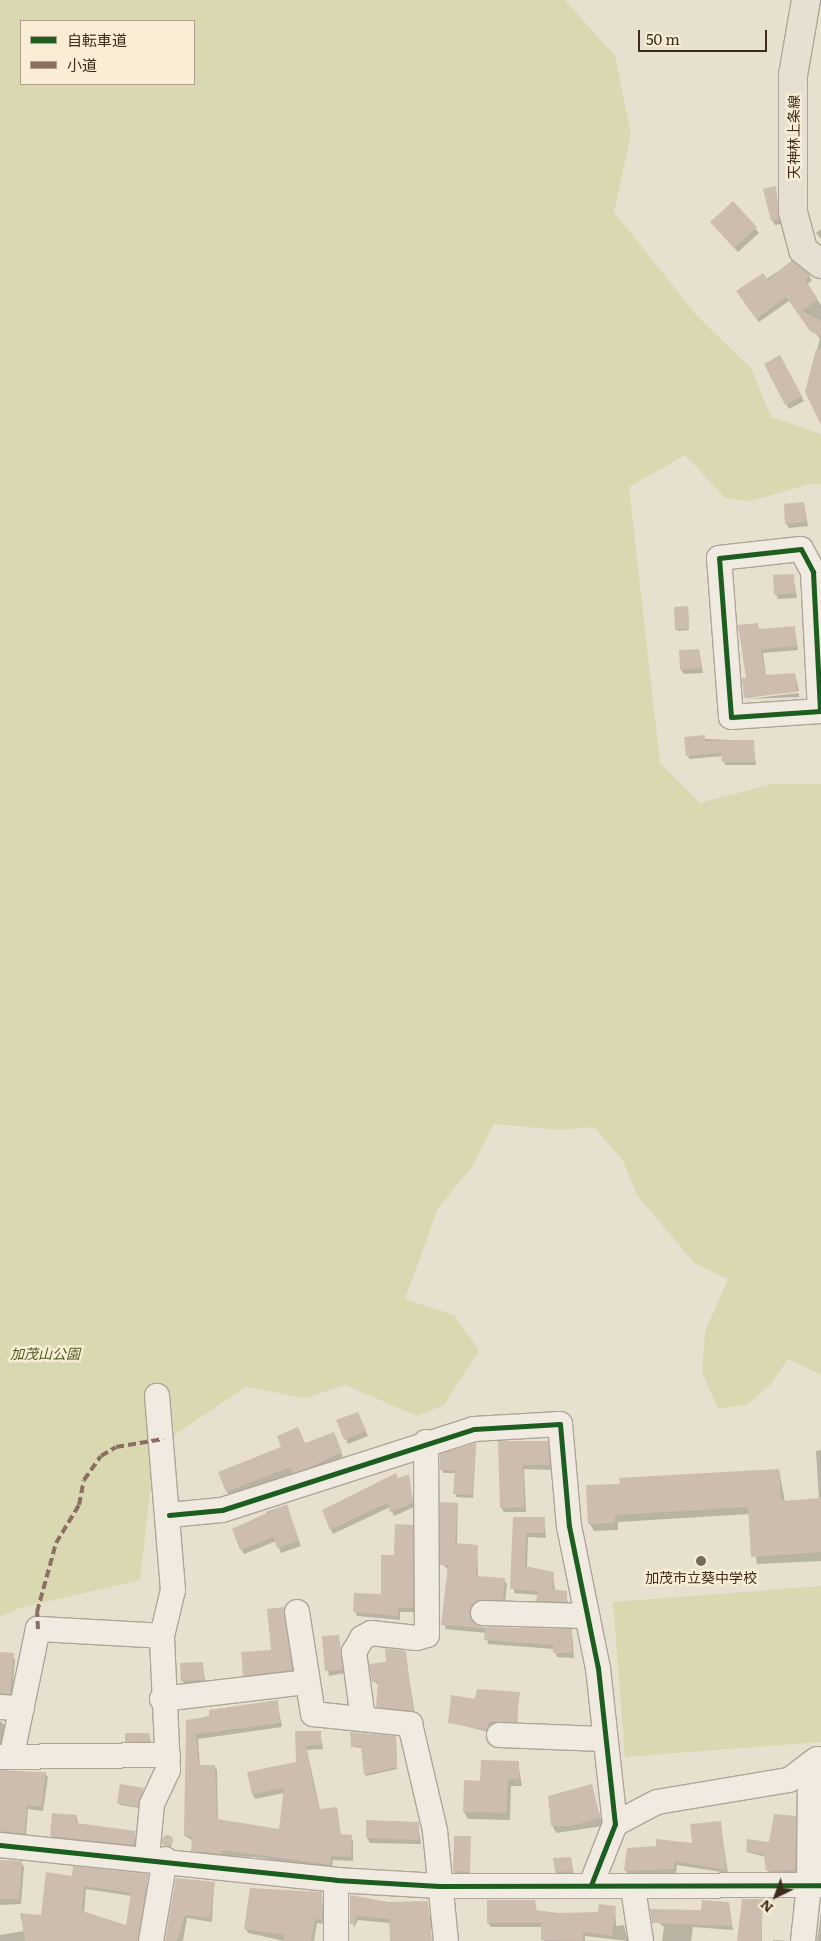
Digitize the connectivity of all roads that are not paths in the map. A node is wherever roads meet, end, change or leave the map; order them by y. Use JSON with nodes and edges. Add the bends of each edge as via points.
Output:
{"nodes":[{"id":1,"x":806,"y":0,"type":"edge"},
{"id":2,"x":821,"y":264,"type":"edge"},
{"id":3,"x":817,"y":572,"type":"edge"},
{"id":4,"x":157,"y":1396,"type":"dead end"},
{"id":5,"x":426,"y":1442,"type":"junction"},
{"id":6,"x":169,"y":1515,"type":"junction"},
{"id":7,"x":297,"y":1612,"type":"dead end"},
{"id":8,"x":483,"y":1613,"type":"dead end"},
{"id":9,"x":586,"y":1616,"type":"junction"},
{"id":10,"x":162,"y":1636,"type":"junction"},
{"id":11,"x":306,"y":1682,"type":"junction"},
{"id":12,"x":162,"y":1699,"type":"junction"},
{"id":13,"x":11,"y":1708,"type":"edge"},
{"id":14,"x":362,"y":1719,"type":"junction"},
{"id":15,"x":499,"y":1735,"type":"dead end"},
{"id":16,"x":603,"y":1739,"type":"junction"},
{"id":17,"x":6,"y":1755,"type":"edge"},
{"id":18,"x":168,"y":1755,"type":"junction"},
{"id":19,"x":615,"y":1824,"type":"junction"},
{"id":20,"x":0,"y":1845,"type":"edge"},
{"id":21,"x":156,"y":1858,"type":"junction"},
{"id":22,"x":336,"y":1880,"type":"junction"},
{"id":23,"x":591,"y":1885,"type":"junction"},
{"id":24,"x":815,"y":1885,"type":"edge"},
{"id":25,"x":439,"y":1886,"type":"junction"},
{"id":26,"x":633,"y":1888,"type":"junction"},
{"id":27,"x":151,"y":1941,"type":"edge"},
{"id":28,"x":336,"y":1941,"type":"edge"},
{"id":29,"x":446,"y":1941,"type":"edge"},
{"id":30,"x":640,"y":1941,"type":"edge"},
{"id":31,"x":803,"y":1941,"type":"edge"}],
"edges":[{"from":1,"to":2,"type":"main road","name":"天神林上条線","via":[[793,76],[793,212],[803,250]]},
{"from":3,"to":3,"type":"street","via":[[802,549],[720,558],[732,717],[820,711]]},
{"from":4,"to":6,"type":"street"},
{"from":5,"to":6,"type":"street","via":[[222,1510]]},
{"from":5,"to":9,"type":"street","via":[[474,1429],[560,1424],[569,1526]]},
{"from":5,"to":14,"type":"street","via":[[427,1634],[417,1638],[371,1633],[362,1638],[354,1652]]},
{"from":6,"to":10,"type":"street","via":[[173,1590]]},
{"from":7,"to":11,"type":"street"},
{"from":8,"to":9,"type":"street"},
{"from":9,"to":16,"type":"street","via":[[598,1668]]},
{"from":10,"to":12,"type":"street"},
{"from":10,"to":13,"type":"street","via":[[38,1629]]},
{"from":11,"to":12,"type":"street"},
{"from":11,"to":14,"type":"street","via":[[313,1714]]},
{"from":12,"to":18,"type":"street"},
{"from":13,"to":17,"type":"street"},
{"from":14,"to":25,"type":"street","via":[[410,1724],[435,1831]]},
{"from":15,"to":16,"type":"street"},
{"from":16,"to":19,"type":"street"},
{"from":17,"to":18,"type":"street"},
{"from":18,"to":21,"type":"street","via":[[168,1770],[152,1804]]},
{"from":19,"to":23,"type":"street"},
{"from":19,"to":24,"type":"street","via":[[657,1802],[789,1780],[814,1762]]},
{"from":20,"to":21,"type":"street"},
{"from":21,"to":22,"type":"street"},
{"from":21,"to":27,"type":"street"},
{"from":22,"to":25,"type":"street"},
{"from":22,"to":28,"type":"street"},
{"from":23,"to":25,"type":"street"},
{"from":23,"to":26,"type":"street"},
{"from":24,"to":26,"type":"street"},
{"from":24,"to":31,"type":"street"},
{"from":25,"to":29,"type":"street"},
{"from":26,"to":30,"type":"street"}]}
